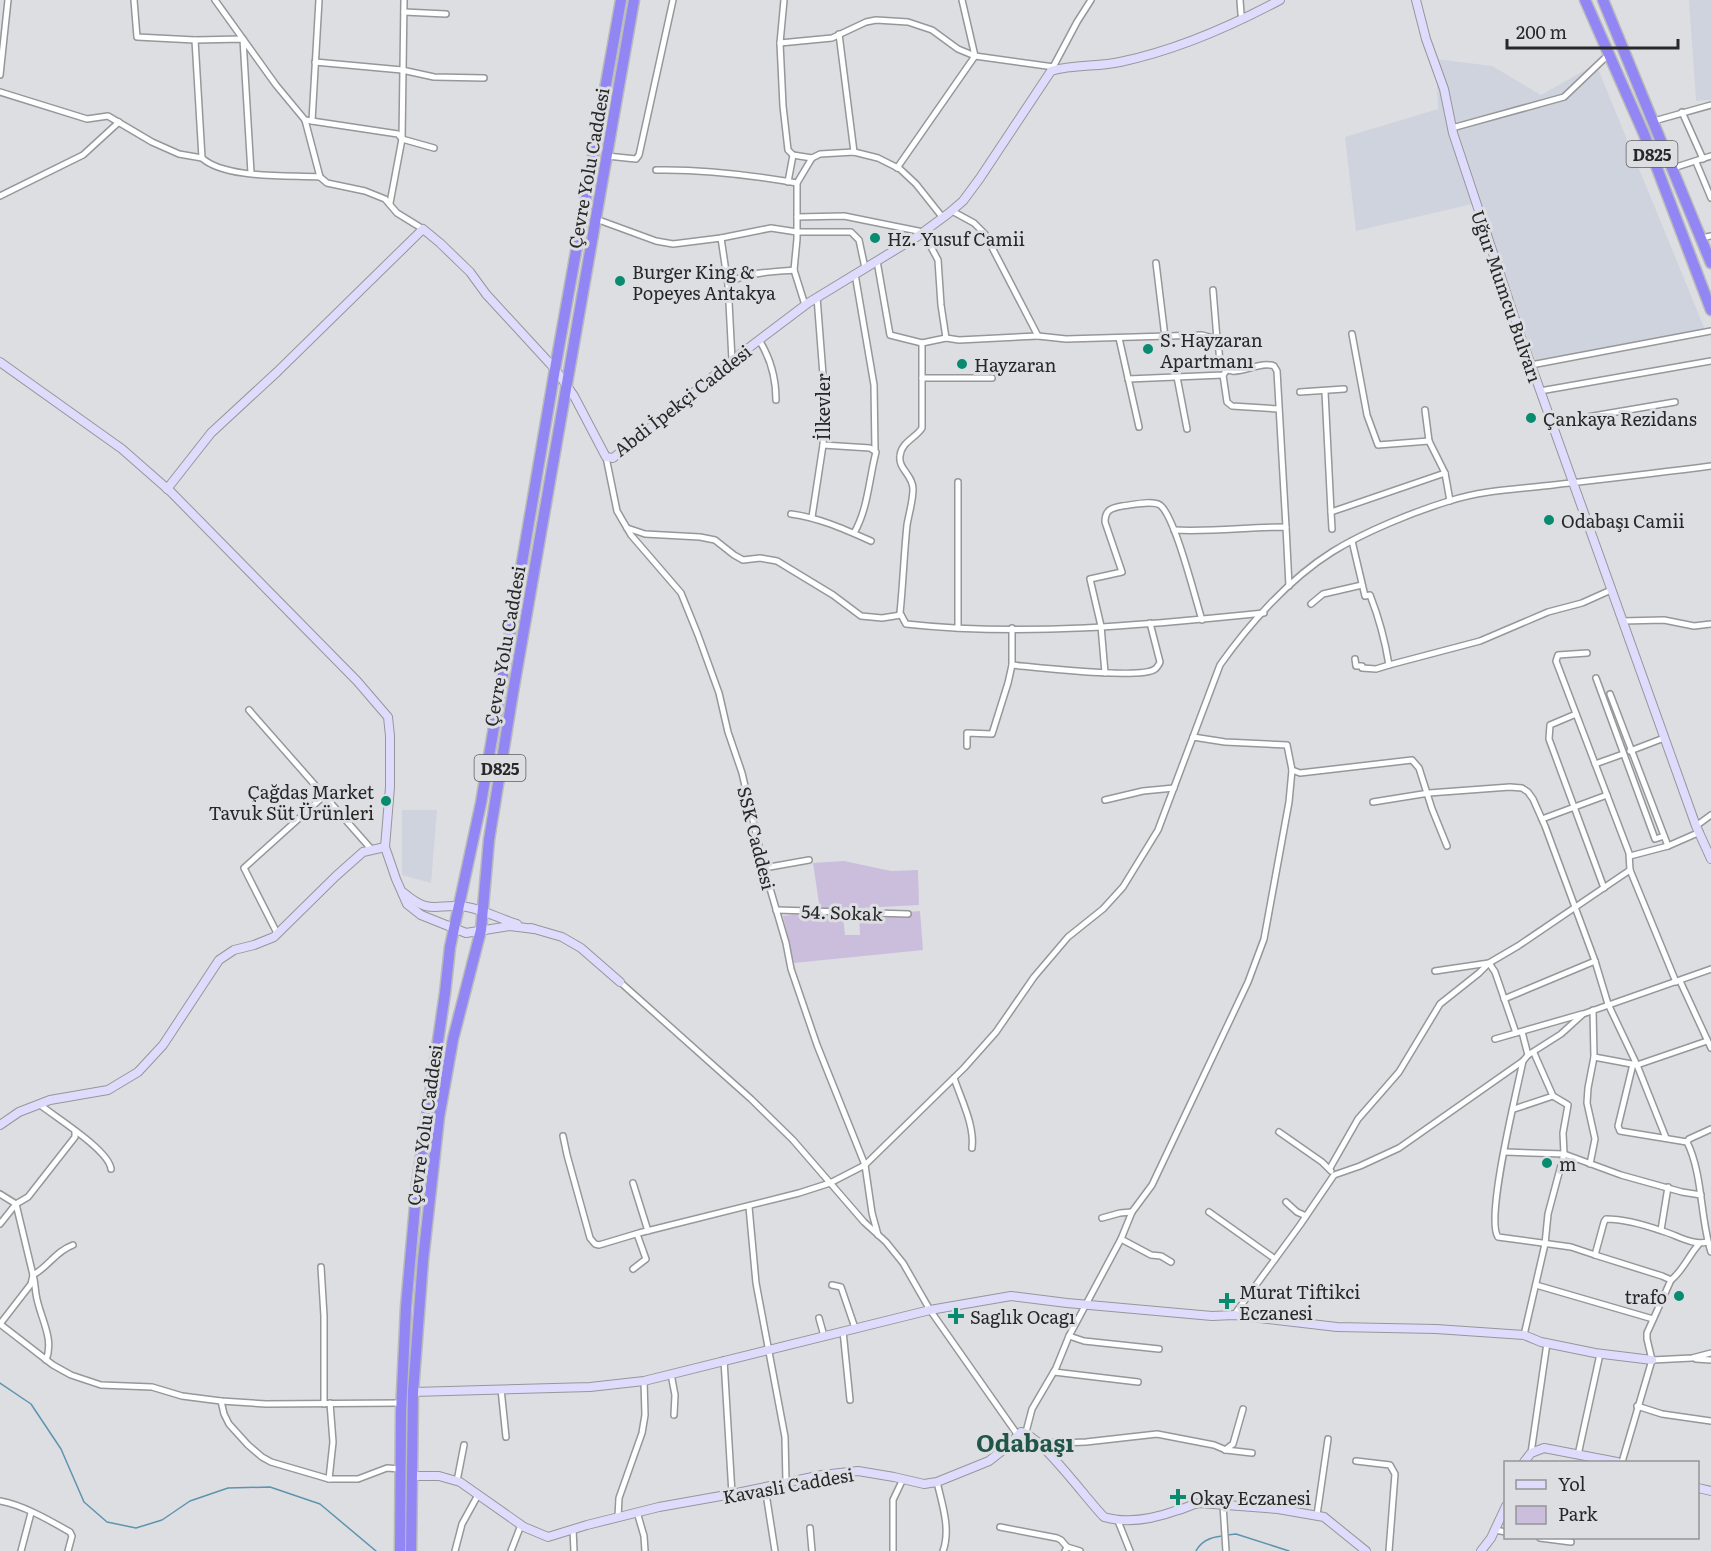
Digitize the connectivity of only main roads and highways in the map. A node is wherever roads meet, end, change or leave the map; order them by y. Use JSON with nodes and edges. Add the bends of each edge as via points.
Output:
{"nodes":[{"id":1,"x":621,"y":0,"type":"edge"},
{"id":2,"x":634,"y":0,"type":"edge"},
{"id":3,"x":1585,"y":0,"type":"edge"},
{"id":4,"x":1603,"y":0,"type":"edge"},
{"id":5,"x":1706,"y":237,"type":"edge"},
{"id":6,"x":1711,"y":263,"type":"edge"},
{"id":7,"x":1711,"y":310,"type":"edge"},
{"id":8,"x":411,"y":1545,"type":"edge"},
{"id":9,"x":400,"y":1551,"type":"edge"}],
"edges":[{"from":1,"to":9,"type":"highway","name":"Çevre Yolu Caddesi","number":"D825","via":[[481,803],[454,928],[417,1184],[401,1403]]},
{"from":2,"to":8,"type":"highway","name":"Çevre Yolu Caddesi","number":"D825","via":[[490,829],[481,930],[453,1039],[439,1117],[413,1392]]},
{"from":3,"to":7,"type":"highway","number":"D825","via":[[1644,134]]},
{"from":4,"to":5,"type":"highway","number":"D825"},
{"from":5,"to":6,"type":"highway","number":"D825"}]}
